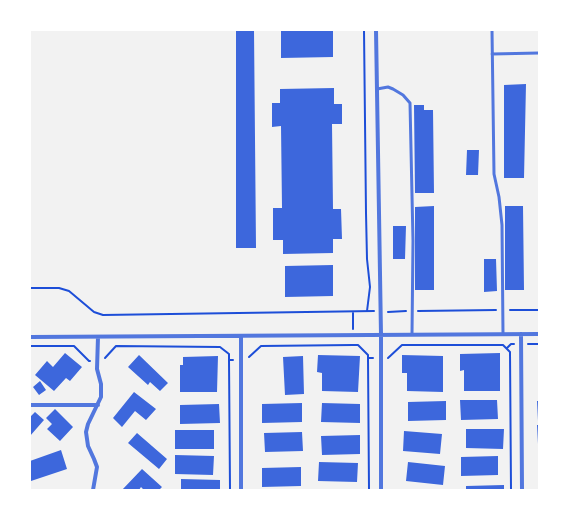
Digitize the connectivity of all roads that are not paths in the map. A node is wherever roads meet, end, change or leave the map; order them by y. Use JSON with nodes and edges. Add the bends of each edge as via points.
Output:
{"nodes":[{"id":1,"x":376,"y":30,"type":"edge"},
{"id":2,"x":492,"y":30,"type":"edge"},
{"id":3,"x":539,"y":53,"type":"edge"},
{"id":4,"x":492,"y":54,"type":"junction"},
{"id":5,"x":377,"y":89,"type":"junction"},
{"id":6,"x":412,"y":334,"type":"junction"},
{"id":7,"x":503,"y":334,"type":"junction"},
{"id":8,"x":521,"y":334,"type":"junction"},
{"id":9,"x":539,"y":334,"type":"edge"},
{"id":10,"x":381,"y":335,"type":"junction"},
{"id":11,"x":241,"y":336,"type":"junction"},
{"id":12,"x":30,"y":337,"type":"edge"},
{"id":13,"x":98,"y":337,"type":"junction"},
{"id":14,"x":30,"y":405,"type":"edge"},
{"id":15,"x":98,"y":405,"type":"junction"},
{"id":16,"x":93,"y":490,"type":"edge"},
{"id":17,"x":241,"y":490,"type":"edge"},
{"id":18,"x":381,"y":490,"type":"edge"},
{"id":19,"x":522,"y":490,"type":"edge"}],
"edges":[{"from":1,"to":5,"type":"street"},
{"from":2,"to":4,"type":"lane"},
{"from":3,"to":4,"type":"lane"},
{"from":4,"to":7,"type":"lane","via":[[494,174],[502,225]]},
{"from":5,"to":6,"type":"lane","via":[[393,89],[403,95],[410,104]]},
{"from":5,"to":10,"type":"street"},
{"from":6,"to":7,"type":"street"},
{"from":6,"to":10,"type":"street"},
{"from":7,"to":8,"type":"street"},
{"from":8,"to":9,"type":"street"},
{"from":8,"to":19,"type":"street"},
{"from":10,"to":11,"type":"street"},
{"from":10,"to":18,"type":"street"},
{"from":11,"to":13,"type":"street"},
{"from":11,"to":17,"type":"street"},
{"from":12,"to":13,"type":"street"},
{"from":13,"to":15,"type":"street","via":[[97,369],[102,387]]},
{"from":14,"to":15,"type":"street"},
{"from":15,"to":16,"type":"street","via":[[86,432],[96,467]]}]}
